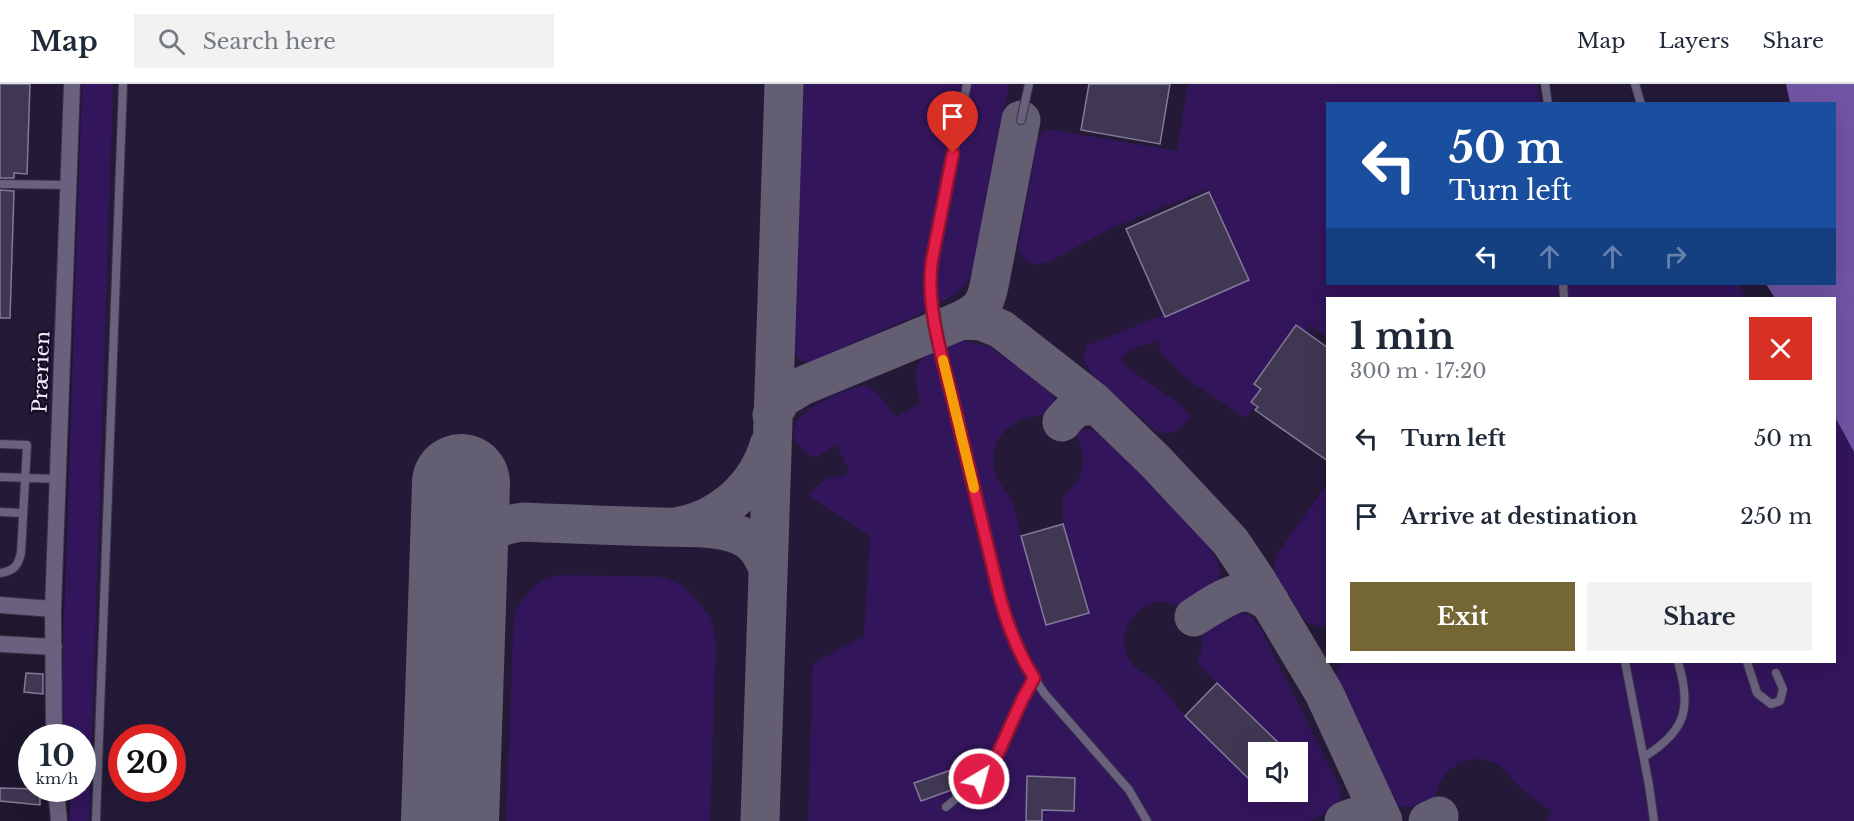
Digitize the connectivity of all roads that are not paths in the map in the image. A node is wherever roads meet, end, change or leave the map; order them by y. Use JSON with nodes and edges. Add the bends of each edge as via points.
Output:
{"nodes":[{"id":1,"x":72,"y":84,"type":"edge"},
{"id":2,"x":123,"y":84,"type":"edge"},
{"id":3,"x":967,"y":84,"type":"edge"},
{"id":4,"x":1029,"y":84,"type":"edge"},
{"id":5,"x":1545,"y":84,"type":"edge"},
{"id":6,"x":1635,"y":84,"type":"edge"},
{"id":7,"x":1548,"y":102,"type":"edge"},
{"id":8,"x":1640,"y":102,"type":"edge"},
{"id":9,"x":1021,"y":120,"type":"dead end"},
{"id":10,"x":0,"y":184,"type":"edge"},
{"id":11,"x":69,"y":185,"type":"junction"},
{"id":12,"x":0,"y":444,"type":"edge"},
{"id":13,"x":0,"y":477,"type":"edge"},
{"id":14,"x":25,"y":478,"type":"junction"},
{"id":15,"x":58,"y":479,"type":"junction"},
{"id":16,"x":0,"y":512,"type":"edge"},
{"id":17,"x":23,"y":513,"type":"junction"},
{"id":18,"x":0,"y":573,"type":"edge"},
{"id":19,"x":0,"y":605,"type":"edge"},
{"id":20,"x":53,"y":609,"type":"junction"},
{"id":21,"x":0,"y":644,"type":"edge"},
{"id":22,"x":54,"y":647,"type":"junction"},
{"id":23,"x":1625,"y":663,"type":"edge"},
{"id":24,"x":1678,"y":663,"type":"edge"},
{"id":25,"x":1747,"y":663,"type":"edge"},
{"id":26,"x":1776,"y":673,"type":"dead end"},
{"id":27,"x":1034,"y":678,"type":"junction"},
{"id":28,"x":54,"y":724,"type":"edge"},
{"id":29,"x":1644,"y":757,"type":"junction"},
{"id":30,"x":57,"y":802,"type":"edge"},
{"id":31,"x":946,"y":807,"type":"dead end"},
{"id":32,"x":59,"y":821,"type":"edge"},
{"id":33,"x":96,"y":821,"type":"edge"},
{"id":34,"x":1147,"y":821,"type":"edge"},
{"id":35,"x":1654,"y":821,"type":"edge"}],
"edges":[{"from":1,"to":11,"type":"street","name":"Prærien"},
{"from":2,"to":33,"type":"lane"},
{"from":3,"to":27,"type":"lane","via":[[934,245],[932,297],[1000,598],[1010,632]]},
{"from":4,"to":9,"type":"lane"},
{"from":5,"to":7,"type":"lane"},
{"from":6,"to":8,"type":"lane"},
{"from":10,"to":11,"type":"lane"},
{"from":11,"to":15,"type":"street","name":"Prærien"},
{"from":12,"to":14,"type":"lane","via":[[27,445]]},
{"from":13,"to":14,"type":"lane"},
{"from":14,"to":15,"type":"lane"},
{"from":14,"to":17,"type":"lane"},
{"from":15,"to":20,"type":"street","name":"Prærien"},
{"from":16,"to":17,"type":"lane"},
{"from":17,"to":18,"type":"lane","via":[[18,564],[10,572]]},
{"from":19,"to":20,"type":"street"},
{"from":20,"to":22,"type":"street","name":"Prærien"},
{"from":21,"to":22,"type":"street"},
{"from":22,"to":28,"type":"street","name":"Prærien"},
{"from":23,"to":29,"type":"lane"},
{"from":24,"to":29,"type":"lane","via":[[1685,706],[1678,727],[1663,745]]},
{"from":25,"to":26,"type":"lane","via":[[1757,693],[1771,704],[1780,701],[1783,689]]},
{"from":27,"to":31,"type":"lane","via":[[995,760]]},
{"from":27,"to":34,"type":"lane","via":[[1129,790]]},
{"from":29,"to":35,"type":"lane"},
{"from":30,"to":32,"type":"street"}]}
